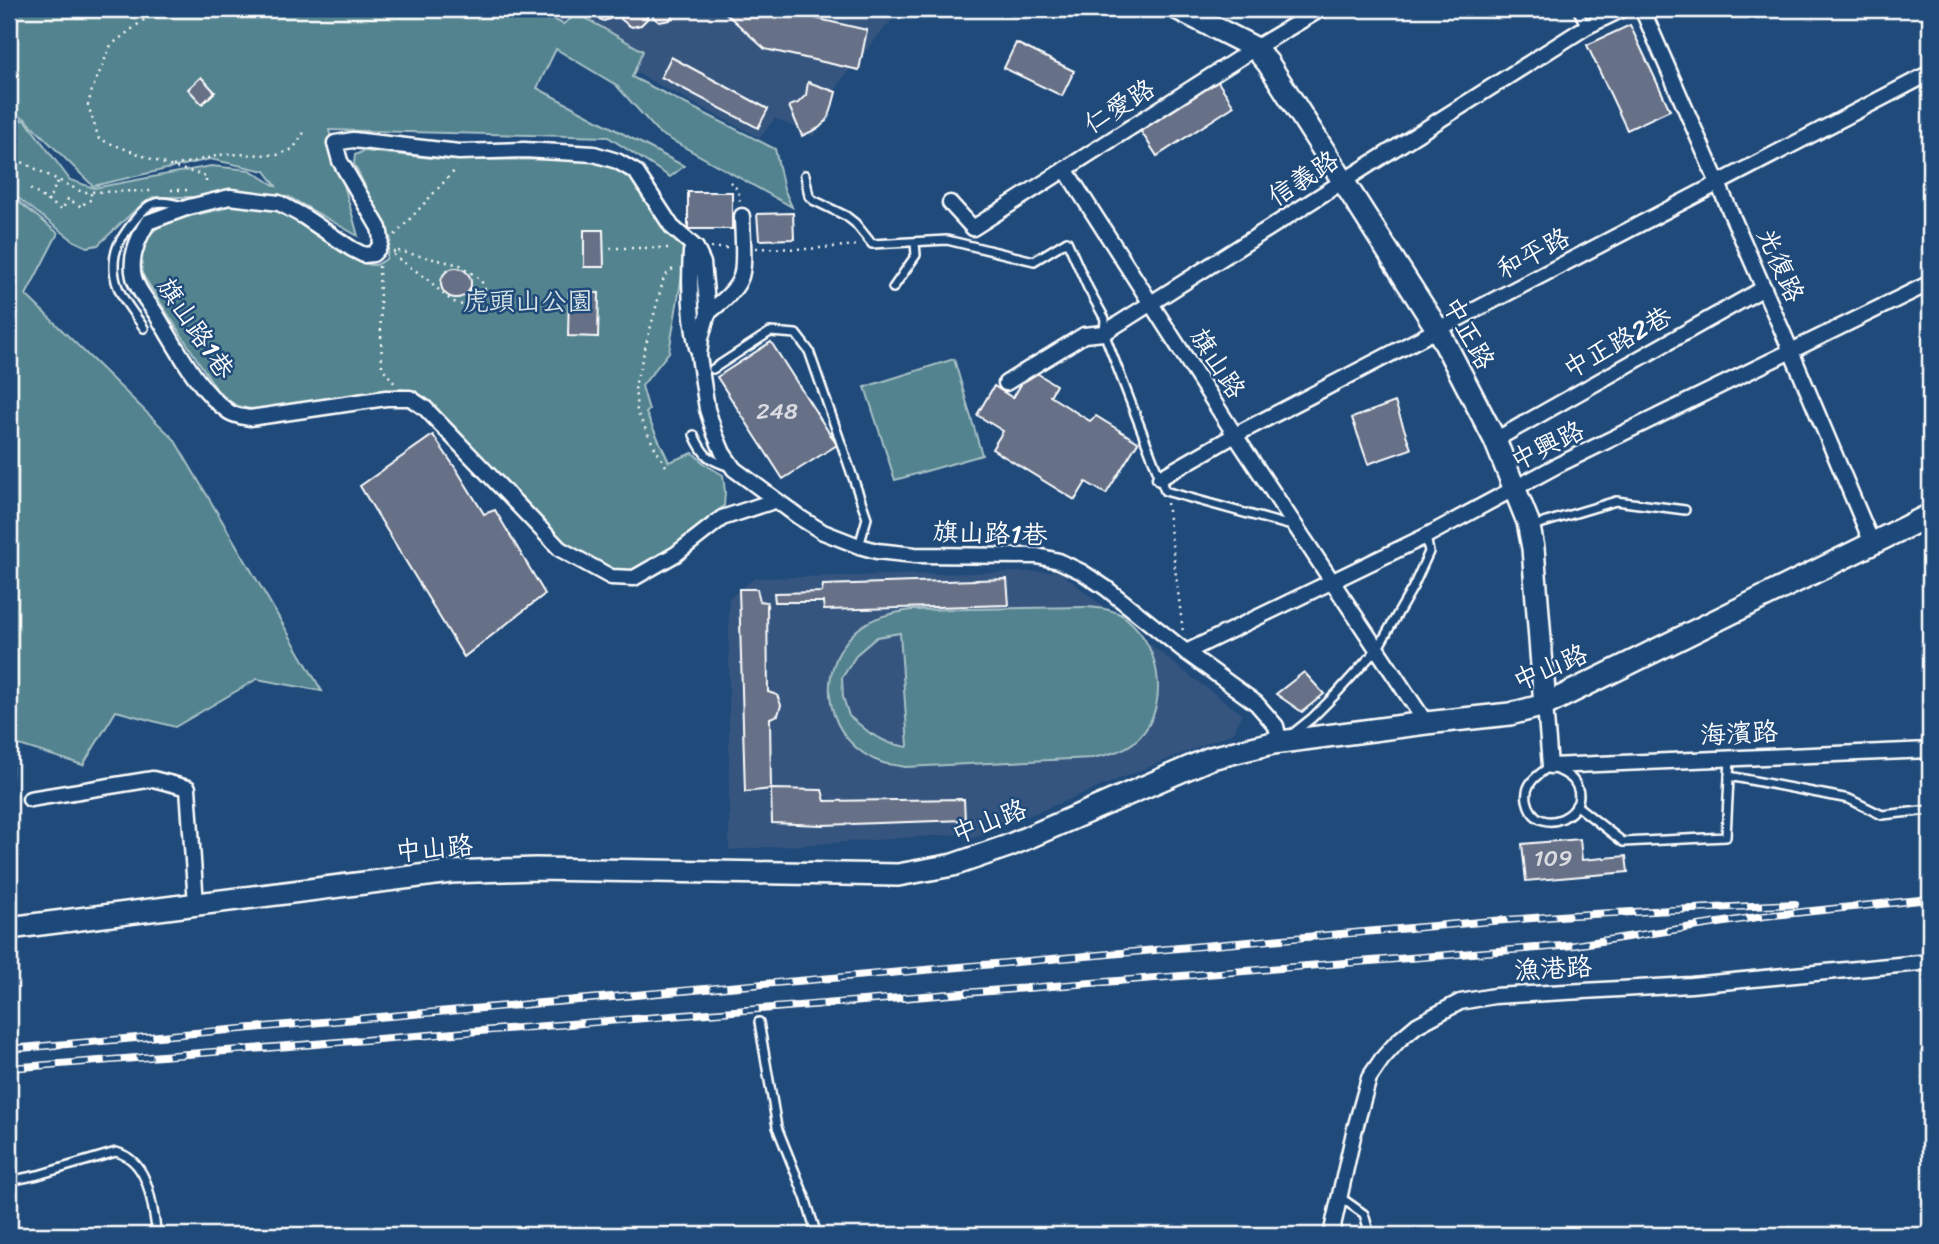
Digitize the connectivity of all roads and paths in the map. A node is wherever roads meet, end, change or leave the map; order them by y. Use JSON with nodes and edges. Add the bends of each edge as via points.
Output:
{"nodes":[{"id":1,"x":153,"y":9,"type":"edge"},
{"id":2,"x":1178,"y":9,"type":"edge"},
{"id":3,"x":1321,"y":9,"type":"edge"},
{"id":4,"x":1577,"y":9,"type":"edge"},
{"id":5,"x":1623,"y":9,"type":"edge"},
{"id":6,"x":1642,"y":9,"type":"edge"},
{"id":7,"x":1586,"y":26,"type":"junction"},
{"id":8,"x":1255,"y":48,"type":"junction"},
{"id":9,"x":1930,"y":74,"type":"edge"},
{"id":10,"x":305,"y":131,"type":"dead end"},
{"id":11,"x":16,"y":159,"type":"dead end"},
{"id":12,"x":170,"y":166,"type":"junction"},
{"id":13,"x":458,"y":167,"type":"dead end"},
{"id":14,"x":1065,"y":169,"type":"junction"},
{"id":15,"x":805,"y":175,"type":"dead end"},
{"id":16,"x":206,"y":176,"type":"dead end"},
{"id":17,"x":59,"y":180,"type":"junction"},
{"id":18,"x":1344,"y":181,"type":"junction"},
{"id":19,"x":730,"y":182,"type":"dead end"},
{"id":20,"x":1718,"y":184,"type":"junction"},
{"id":21,"x":30,"y":189,"type":"dead end"},
{"id":22,"x":167,"y":190,"type":"dead end"},
{"id":23,"x":193,"y":190,"type":"dead end"},
{"id":24,"x":155,"y":191,"type":"dead end"},
{"id":25,"x":91,"y":192,"type":"junction"},
{"id":26,"x":47,"y":202,"type":"junction"},
{"id":27,"x":950,"y":203,"type":"dead end"},
{"id":28,"x":189,"y":207,"type":"junction"},
{"id":29,"x":742,"y":216,"type":"joint"},
{"id":30,"x":393,"y":237,"type":"dead end"},
{"id":31,"x":915,"y":243,"type":"junction"},
{"id":32,"x":872,"y":244,"type":"junction"},
{"id":33,"x":610,"y":248,"type":"dead end"},
{"id":34,"x":764,"y":248,"type":"dead end"},
{"id":35,"x":694,"y":250,"type":"junction"},
{"id":36,"x":391,"y":252,"type":"joint"},
{"id":37,"x":379,"y":266,"type":"dead end"},
{"id":38,"x":1930,"y":282,"type":"edge"},
{"id":39,"x":893,"y":288,"type":"dead end"},
{"id":40,"x":1764,"y":288,"type":"junction"},
{"id":41,"x":1151,"y":304,"type":"junction"},
{"id":42,"x":708,"y":313,"type":"junction"},
{"id":43,"x":144,"y":328,"type":"dead end"},
{"id":44,"x":1438,"y":330,"type":"junction"},
{"id":45,"x":1104,"y":333,"type":"junction"},
{"id":46,"x":1791,"y":351,"type":"junction"},
{"id":47,"x":699,"y":356,"type":"junction"},
{"id":48,"x":713,"y":369,"type":"dead end"},
{"id":49,"x":1006,"y":383,"type":"dead end"},
{"id":50,"x":410,"y":398,"type":"junction"},
{"id":51,"x":694,"y":435,"type":"dead end"},
{"id":52,"x":1235,"y":435,"type":"junction"},
{"id":53,"x":1495,"y":440,"type":"junction"},
{"id":54,"x":666,"y":466,"type":"dead end"},
{"id":55,"x":734,"y":469,"type":"junction"},
{"id":56,"x":1163,"y":485,"type":"junction"},
{"id":57,"x":1515,"y":487,"type":"junction"},
{"id":58,"x":775,"y":501,"type":"junction"},
{"id":59,"x":1685,"y":510,"type":"dead end"},
{"id":60,"x":1930,"y":515,"type":"edge"},
{"id":61,"x":1296,"y":527,"type":"junction"},
{"id":62,"x":1529,"y":528,"type":"junction"},
{"id":63,"x":1426,"y":536,"type":"junction"},
{"id":64,"x":1872,"y":543,"type":"junction"},
{"id":65,"x":859,"y":546,"type":"junction"},
{"id":66,"x":1332,"y":582,"type":"junction"},
{"id":67,"x":1378,"y":648,"type":"junction"},
{"id":68,"x":1186,"y":652,"type":"junction"},
{"id":69,"x":1545,"y":705,"type":"junction"},
{"id":70,"x":1426,"y":723,"type":"junction"},
{"id":71,"x":1280,"y":743,"type":"junction"},
{"id":72,"x":1930,"y":750,"type":"edge"},
{"id":73,"x":1730,"y":758,"type":"junction"},
{"id":74,"x":1550,"y":766,"type":"junction"},
{"id":75,"x":1729,"y":776,"type":"junction"},
{"id":76,"x":30,"y":799,"type":"dead end"},
{"id":77,"x":1576,"y":804,"type":"junction"},
{"id":78,"x":1930,"y":810,"type":"edge"},
{"id":79,"x":196,"y":904,"type":"junction"},
{"id":80,"x":9,"y":928,"type":"edge"},
{"id":81,"x":1930,"y":962,"type":"edge"},
{"id":82,"x":759,"y":1023,"type":"dead end"},
{"id":83,"x":9,"y":1181,"type":"edge"},
{"id":84,"x":1340,"y":1196,"type":"junction"},
{"id":85,"x":157,"y":1235,"type":"edge"},
{"id":86,"x":817,"y":1235,"type":"edge"},
{"id":87,"x":1331,"y":1235,"type":"edge"},
{"id":88,"x":1370,"y":1235,"type":"edge"}],
"edges":[{"from":1,"to":12,"type":"path","via":[[111,46],[88,105],[99,139]]},
{"from":2,"to":8,"type":"street","name":"中正路"},
{"from":3,"to":8,"type":"street","name":"仁愛路"},
{"from":4,"to":7,"type":"lane"},
{"from":5,"to":7,"type":"street","name":"信義路"},
{"from":6,"to":20,"type":"street","name":"光復路"},
{"from":7,"to":18,"type":"street","name":"信義路"},
{"from":8,"to":14,"type":"street","name":"仁愛路"},
{"from":8,"to":18,"type":"street","name":"中正路"},
{"from":9,"to":20,"type":"street","name":"和平路"},
{"from":10,"to":12,"type":"path","via":[[293,149],[277,155],[225,154]]},
{"from":11,"to":17,"type":"path"},
{"from":12,"to":16,"type":"path"},
{"from":13,"to":30,"type":"path"},
{"from":14,"to":27,"type":"street","name":"仁愛路","via":[[973,228]]},
{"from":14,"to":41,"type":"street","name":"旗山路"},
{"from":15,"to":32,"type":"lane","via":[[809,196],[855,223]]},
{"from":17,"to":25,"type":"path"},
{"from":17,"to":26,"type":"path"},
{"from":18,"to":41,"type":"street","name":"信義路"},
{"from":18,"to":44,"type":"street","name":"中正路"},
{"from":19,"to":29,"type":"path","via":[[738,190]]},
{"from":20,"to":40,"type":"street","name":"光復路"},
{"from":20,"to":44,"type":"street","name":"和平路"},
{"from":21,"to":26,"type":"path"},
{"from":22,"to":23,"type":"path"},
{"from":24,"to":25,"type":"path"},
{"from":25,"to":26,"type":"path","via":[[91,200],[82,207],[68,199],[62,210]]},
{"from":28,"to":35,"type":"street","name":"旗山路1巷","via":[[230,197],[279,203],[352,249],[373,254],[380,247],[379,228],[340,161],[335,143],[353,139],[459,152],[594,154],[636,172],[672,227]]},
{"from":28,"to":43,"type":"lane","via":[[153,204],[119,243],[115,279]]},
{"from":28,"to":50,"type":"street","name":"旗山路1巷","via":[[148,222],[135,245],[134,278],[200,382],[232,415],[250,418]]},
{"from":29,"to":42,"type":"street","via":[[740,279]]},
{"from":31,"to":32,"type":"lane"},
{"from":31,"to":39,"type":"lane","via":[[916,255]]},
{"from":31,"to":45,"type":"lane","via":[[947,240],[1034,261],[1067,242],[1105,318]]},
{"from":32,"to":34,"type":"path"},
{"from":33,"to":35,"type":"path"},
{"from":35,"to":42,"type":"street","name":"旗山路1巷","via":[[703,263]]},
{"from":35,"to":47,"type":"street","via":[[692,326]]},
{"from":35,"to":54,"type":"path","via":[[664,277],[635,386],[637,412]]},
{"from":36,"to":36,"type":"path","via":[[446,298],[467,307],[480,304],[485,290],[481,280],[460,265]]},
{"from":37,"to":50,"type":"path","via":[[382,367]]},
{"from":38,"to":46,"type":"street","name":"中興路"},
{"from":40,"to":46,"type":"street","name":"光復路"},
{"from":40,"to":53,"type":"street","name":"中正路2巷"},
{"from":41,"to":45,"type":"street","name":"信義路"},
{"from":41,"to":52,"type":"street","name":"旗山路"},
{"from":42,"to":47,"type":"street","name":"旗山路1巷"},
{"from":44,"to":52,"type":"street","name":"和平路"},
{"from":44,"to":53,"type":"street","name":"中正路"},
{"from":45,"to":49,"type":"street","name":"信義路","via":[[1084,335]]},
{"from":45,"to":56,"type":"lane"},
{"from":46,"to":57,"type":"street","name":"中興路"},
{"from":46,"to":64,"type":"street","name":"光復路"},
{"from":47,"to":55,"type":"street","name":"旗山路1巷","via":[[707,409]]},
{"from":48,"to":65,"type":"lane","via":[[770,332],[796,334],[808,351],[867,518]]},
{"from":50,"to":58,"type":"street","via":[[425,408],[560,549],[611,577],[634,578],[676,554],[722,518]]},
{"from":51,"to":55,"type":"lane","via":[[709,460]]},
{"from":52,"to":56,"type":"street","name":"和平路"},
{"from":52,"to":61,"type":"street","name":"旗山路"},
{"from":53,"to":57,"type":"street","name":"中正路"},
{"from":55,"to":58,"type":"street","name":"旗山路1巷"},
{"from":56,"to":61,"type":"lane"},
{"from":56,"to":68,"type":"path"},
{"from":57,"to":62,"type":"street","name":"中正路"},
{"from":57,"to":63,"type":"street","name":"中興路"},
{"from":58,"to":65,"type":"street","name":"旗山路1巷","via":[[823,532]]},
{"from":59,"to":62,"type":"lane","via":[[1616,501]]},
{"from":60,"to":64,"type":"street","name":"中山路"},
{"from":61,"to":66,"type":"street","name":"旗山路"},
{"from":62,"to":69,"type":"street","name":"中正路"},
{"from":63,"to":66,"type":"street","name":"中興路"},
{"from":63,"to":67,"type":"lane","via":[[1429,552]]},
{"from":64,"to":69,"type":"street","name":"中山路"},
{"from":65,"to":68,"type":"street","name":"旗山路1巷","via":[[894,554],[1037,556],[1059,561],[1106,588]]},
{"from":66,"to":67,"type":"street","name":"旗山路"},
{"from":66,"to":68,"type":"street","name":"中興路"},
{"from":67,"to":70,"type":"street","name":"旗山路"},
{"from":67,"to":71,"type":"lane","via":[[1312,718]]},
{"from":68,"to":71,"type":"street","name":"旗山路1巷","via":[[1256,703],[1276,726]]},
{"from":69,"to":70,"type":"street","name":"中山路"},
{"from":69,"to":74,"type":"street","name":"中正路"},
{"from":70,"to":71,"type":"street","name":"中山路"},
{"from":71,"to":79,"type":"street","name":"中山路","via":[[1211,758],[954,865],[898,875],[535,869],[451,872]]},
{"from":72,"to":73,"type":"street","name":"海濱路"},
{"from":73,"to":74,"type":"street","name":"海濱路"},
{"from":73,"to":75,"type":"lane"},
{"from":74,"to":77,"type":"lane","via":[[1572,779],[1578,794]]},
{"from":74,"to":77,"type":"lane","via":[[1529,785],[1531,810],[1552,821],[1568,816]]},
{"from":75,"to":77,"type":"lane","via":[[1726,837],[1623,842]]},
{"from":75,"to":78,"type":"lane","via":[[1849,799],[1882,815]]},
{"from":76,"to":79,"type":"street","via":[[153,779],[188,788]]},
{"from":79,"to":80,"type":"street","name":"中山路"},
{"from":81,"to":84,"type":"street","name":"漁港路","via":[[1460,1002],[1417,1025],[1369,1078]]},
{"from":82,"to":86,"type":"lane","via":[[777,1127]]},
{"from":83,"to":85,"type":"lane","via":[[116,1152],[124,1154],[137,1163],[145,1177]]},
{"from":84,"to":87,"type":"street","name":"漁港路"},
{"from":84,"to":88,"type":"lane","via":[[1364,1214]]}]}
